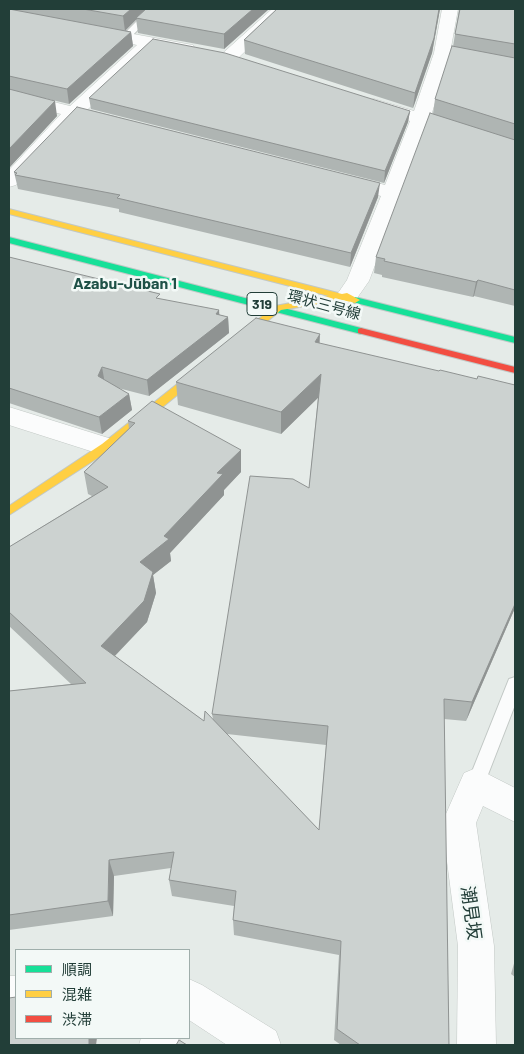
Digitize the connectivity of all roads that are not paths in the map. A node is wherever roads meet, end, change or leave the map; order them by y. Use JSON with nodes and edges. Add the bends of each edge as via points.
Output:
{"nodes":[{"id":1,"x":154,"y":9,"type":"edge"},
{"id":2,"x":281,"y":9,"type":"edge"},
{"id":3,"x":450,"y":9,"type":"edge"},
{"id":4,"x":77,"y":28,"type":"edge"},
{"id":5,"x":126,"y":37,"type":"junction"},
{"id":6,"x":150,"y":42,"type":"junction"},
{"id":7,"x":230,"y":57,"type":"junction"},
{"id":8,"x":248,"y":63,"type":"edge"},
{"id":9,"x":9,"y":96,"type":"edge"},
{"id":10,"x":359,"y":99,"type":"edge"},
{"id":11,"x":74,"y":112,"type":"junction"},
{"id":12,"x":421,"y":118,"type":"junction"},
{"id":13,"x":132,"y":126,"type":"edge"},
{"id":14,"x":515,"y":148,"type":"edge"},
{"id":15,"x":330,"y":177,"type":"edge"},
{"id":16,"x":9,"y":181,"type":"edge"},
{"id":17,"x":392,"y":193,"type":"junction"},
{"id":18,"x":9,"y":212,"type":"edge"},
{"id":19,"x":9,"y":240,"type":"edge"},
{"id":20,"x":347,"y":296,"type":"junction"},
{"id":21,"x":278,"y":308,"type":"junction"},
{"id":22,"x":515,"y":340,"type":"edge"},
{"id":23,"x":515,"y":370,"type":"edge"},
{"id":24,"x":9,"y":416,"type":"edge"},
{"id":25,"x":106,"y":447,"type":"junction"},
{"id":26,"x":9,"y":511,"type":"edge"},
{"id":27,"x":515,"y":684,"type":"edge"},
{"id":28,"x":476,"y":784,"type":"junction"},
{"id":29,"x":515,"y":806,"type":"edge"},
{"id":30,"x":190,"y":999,"type":"edge"},
{"id":31,"x":262,"y":1045,"type":"edge"},
{"id":32,"x":476,"y":1045,"type":"edge"}],
"edges":[{"from":1,"to":5,"type":"lane"},
{"from":2,"to":7,"type":"street"},
{"from":3,"to":12,"type":"street","via":[[451,55]]},
{"from":4,"to":5,"type":"street"},
{"from":5,"to":6,"type":"street"},
{"from":6,"to":7,"type":"street"},
{"from":6,"to":11,"type":"street"},
{"from":7,"to":8,"type":"street"},
{"from":9,"to":11,"type":"street"},
{"from":10,"to":12,"type":"street"},
{"from":11,"to":13,"type":"street"},
{"from":11,"to":16,"type":"street"},
{"from":12,"to":14,"type":"street"},
{"from":12,"to":17,"type":"street"},
{"from":15,"to":17,"type":"street"},
{"from":17,"to":20,"type":"street","via":[[358,280]]},
{"from":18,"to":20,"type":"main road","name":"環状三号線","number":"319"},
{"from":19,"to":21,"type":"main road","name":"環状三号線","number":"319"},
{"from":20,"to":21,"type":"main road"},
{"from":20,"to":22,"type":"main road","name":"環状三号線","number":"319"},
{"from":21,"to":23,"type":"main road","name":"環状三号線","number":"319"},
{"from":21,"to":25,"type":"main road"},
{"from":24,"to":25,"type":"street"},
{"from":25,"to":26,"type":"main road"},
{"from":27,"to":28,"type":"lane"},
{"from":28,"to":29,"type":"street"},
{"from":28,"to":32,"type":"street","name":"潮見坂","via":[[459,823],[476,946]]},
{"from":30,"to":31,"type":"street"}]}
